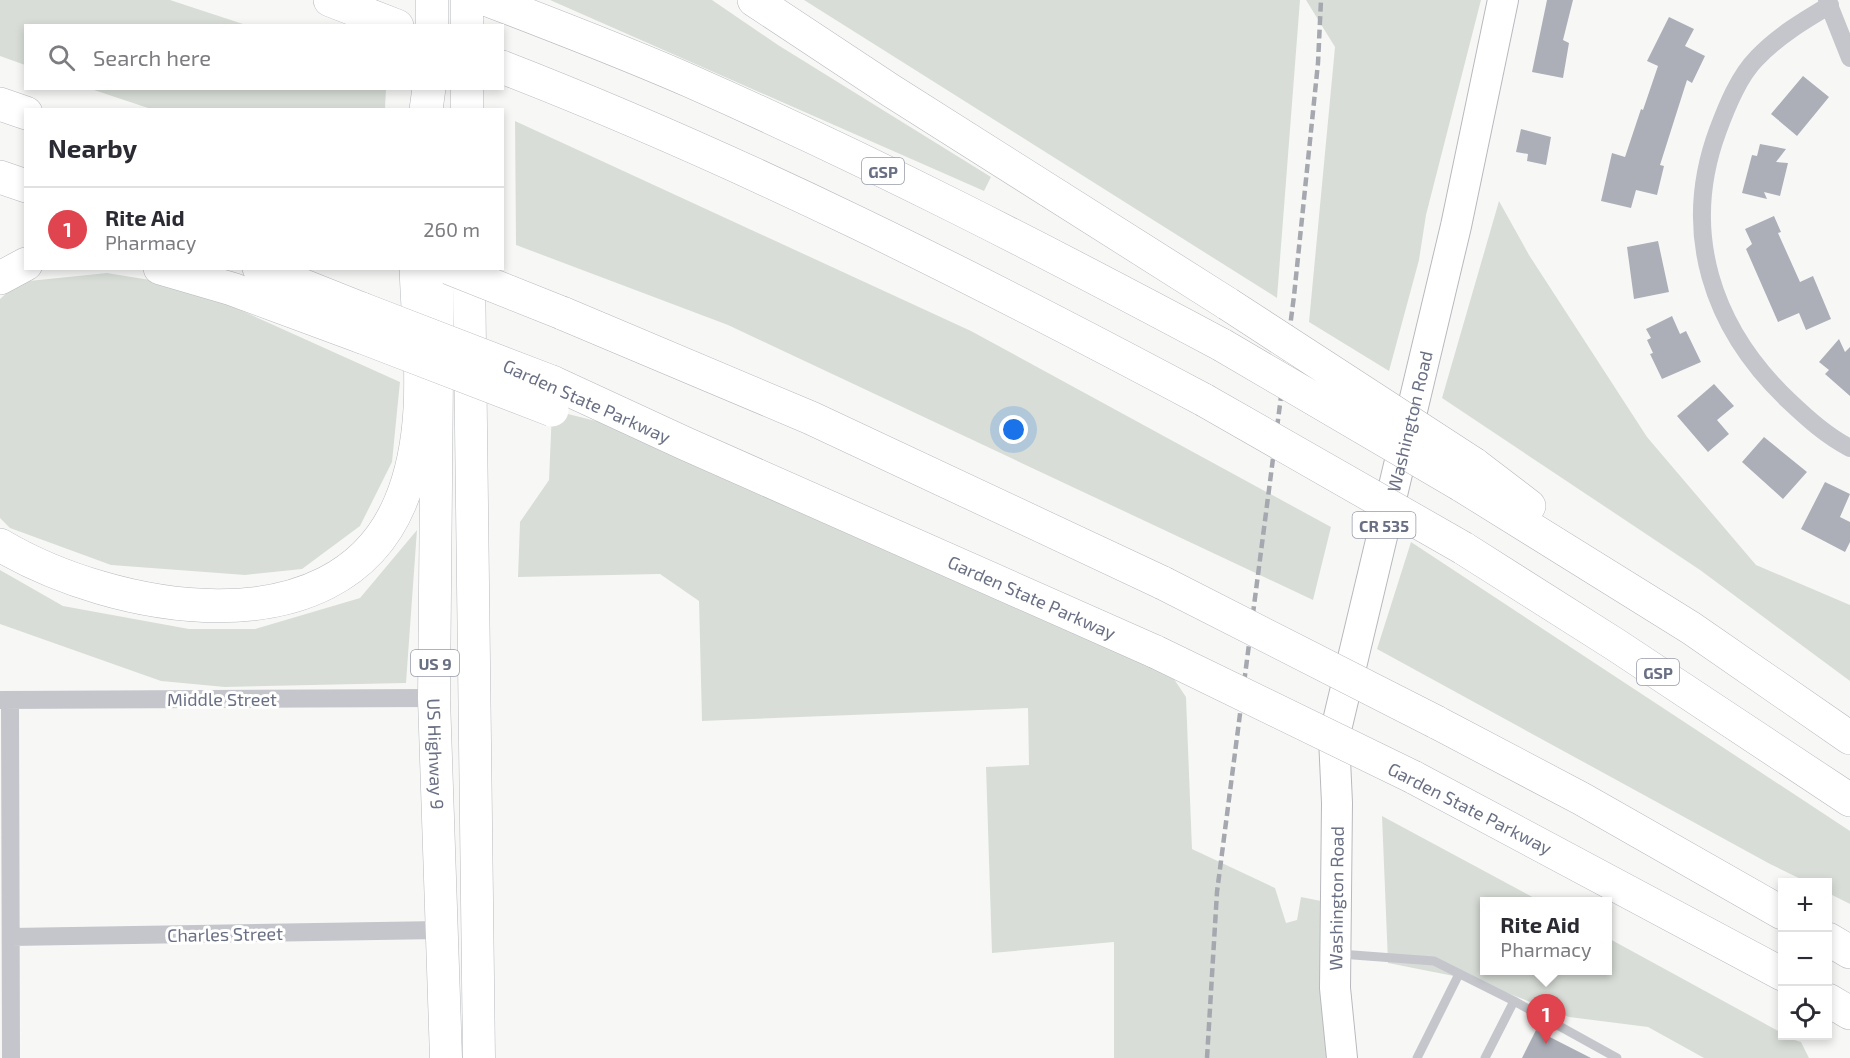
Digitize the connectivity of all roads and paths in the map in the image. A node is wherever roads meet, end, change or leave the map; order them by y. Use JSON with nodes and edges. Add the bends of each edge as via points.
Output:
{"nodes":[{"id":1,"x":432,"y":0,"type":"edge"},
{"id":2,"x":467,"y":0,"type":"edge"},
{"id":3,"x":488,"y":0,"type":"edge"},
{"id":4,"x":754,"y":0,"type":"edge"},
{"id":5,"x":1503,"y":0,"type":"edge"},
{"id":6,"x":1828,"y":2,"type":"edge"},
{"id":7,"x":343,"y":5,"type":"edge"},
{"id":8,"x":392,"y":24,"type":"edge"},
{"id":9,"x":432,"y":24,"type":"edge"},
{"id":10,"x":467,"y":24,"type":"edge"},
{"id":11,"x":1850,"y":58,"type":"edge"},
{"id":12,"x":504,"y":68,"type":"edge"},
{"id":13,"x":431,"y":90,"type":"edge"},
{"id":14,"x":431,"y":90,"type":"edge"},
{"id":15,"x":467,"y":90,"type":"edge"},
{"id":16,"x":0,"y":104,"type":"edge"},
{"id":17,"x":426,"y":108,"type":"edge"},
{"id":18,"x":434,"y":108,"type":"edge"},
{"id":19,"x":467,"y":108,"type":"edge"},
{"id":20,"x":24,"y":111,"type":"edge"},
{"id":21,"x":0,"y":177,"type":"edge"},
{"id":22,"x":24,"y":185,"type":"edge"},
{"id":23,"x":24,"y":265,"type":"edge"},
{"id":24,"x":167,"y":270,"type":"edge"},
{"id":25,"x":263,"y":270,"type":"edge"},
{"id":26,"x":416,"y":270,"type":"edge"},
{"id":27,"x":438,"y":270,"type":"edge"},
{"id":28,"x":454,"y":270,"type":"edge"},
{"id":29,"x":469,"y":270,"type":"edge"},
{"id":30,"x":0,"y":278,"type":"edge"},
{"id":31,"x":362,"y":323,"type":"junction"},
{"id":32,"x":1850,"y":448,"type":"edge"},
{"id":33,"x":1467,"y":475,"type":"junction"},
{"id":34,"x":0,"y":545,"type":"edge"},
{"id":35,"x":434,"y":698,"type":"junction"},
{"id":36,"x":5,"y":700,"type":"edge"},
{"id":37,"x":1850,"y":738,"type":"edge"},
{"id":38,"x":1850,"y":800,"type":"edge"},
{"id":39,"x":1778,"y":911,"type":"edge"},
{"id":40,"x":440,"y":930,"type":"junction"},
{"id":41,"x":11,"y":937,"type":"junction"},
{"id":42,"x":1832,"y":942,"type":"edge"},
{"id":43,"x":1850,"y":952,"type":"edge"},
{"id":44,"x":1335,"y":954,"type":"junction"},
{"id":45,"x":1778,"y":972,"type":"edge"},
{"id":46,"x":1459,"y":974,"type":"junction"},
{"id":47,"x":1514,"y":1001,"type":"junction"},
{"id":48,"x":1832,"y":1003,"type":"edge"},
{"id":49,"x":1850,"y":1013,"type":"edge"},
{"id":50,"x":5,"y":1019,"type":"edge"},
{"id":51,"x":11,"y":1058,"type":"edge"},
{"id":52,"x":446,"y":1058,"type":"edge"},
{"id":53,"x":479,"y":1058,"type":"edge"},
{"id":54,"x":1342,"y":1058,"type":"edge"},
{"id":55,"x":1417,"y":1058,"type":"edge"},
{"id":56,"x":1485,"y":1058,"type":"edge"},
{"id":57,"x":1617,"y":1058,"type":"edge"}],
"edges":[{"from":1,"to":9,"type":"highway"},
{"from":2,"to":10,"type":"highway"},
{"from":3,"to":33,"type":"highway","number":"GSP","bridge":true,"via":[[688,80],[831,146],[1081,270]]},
{"from":4,"to":33,"type":"highway","bridge":true,"via":[[1228,304]]},
{"from":5,"to":44,"type":"main road","name":"Washington Road","number":"CR 535","via":[[1456,226],[1334,738]]},
{"from":6,"to":11,"type":"street"},
{"from":6,"to":32,"type":"street","via":[[1755,60],[1726,107],[1707,160],[1703,239],[1719,307],[1741,345],[1765,379],[1831,437]]},
{"from":7,"to":8,"type":"highway"},
{"from":12,"to":38,"type":"highway","number":"GSP","bridge":true,"via":[[709,154],[849,219],[1203,400],[1463,548]]},
{"from":13,"to":17,"type":"highway"},
{"from":14,"to":18,"type":"highway"},
{"from":15,"to":19,"type":"highway"},
{"from":16,"to":20,"type":"highway"},
{"from":21,"to":22,"type":"highway"},
{"from":23,"to":30,"type":"highway"},
{"from":24,"to":31,"type":"highway"},
{"from":25,"to":31,"type":"highway"},
{"from":26,"to":34,"type":"highway","via":[[420,399],[412,466],[391,520],[367,551],[336,576],[284,600],[241,605],[192,604],[99,587],[50,570]]},
{"from":27,"to":35,"type":"highway","name":"US Highway 9","number":"US 9"},
{"from":28,"to":39,"type":"highway","bridge":true,"via":[[811,418],[1163,583],[1602,810]]},
{"from":29,"to":53,"type":"highway","number":"US 9"},
{"from":31,"to":45,"type":"highway","name":"Garden State Parkway","bridge":true,"via":[[684,443],[1156,652],[1413,777]]},
{"from":33,"to":37,"type":"highway"},
{"from":35,"to":36,"type":"street","name":"Middle Street"},
{"from":35,"to":40,"type":"highway","name":"US Highway 9","number":"US 9"},
{"from":36,"to":41,"type":"street"},
{"from":40,"to":41,"type":"street","name":"Charles Street"},
{"from":40,"to":52,"type":"highway","name":"US Highway 9","number":"US 9"},
{"from":41,"to":50,"type":"street"},
{"from":42,"to":43,"type":"highway"},
{"from":44,"to":46,"type":"lane","via":[[1434,961]]},
{"from":44,"to":54,"type":"main road","name":"Washington Road","number":"CR 535"},
{"from":46,"to":47,"type":"lane"},
{"from":46,"to":55,"type":"lane"},
{"from":47,"to":56,"type":"lane"},
{"from":47,"to":57,"type":"lane"},
{"from":48,"to":49,"type":"highway"},
{"from":50,"to":51,"type":"street"}]}
